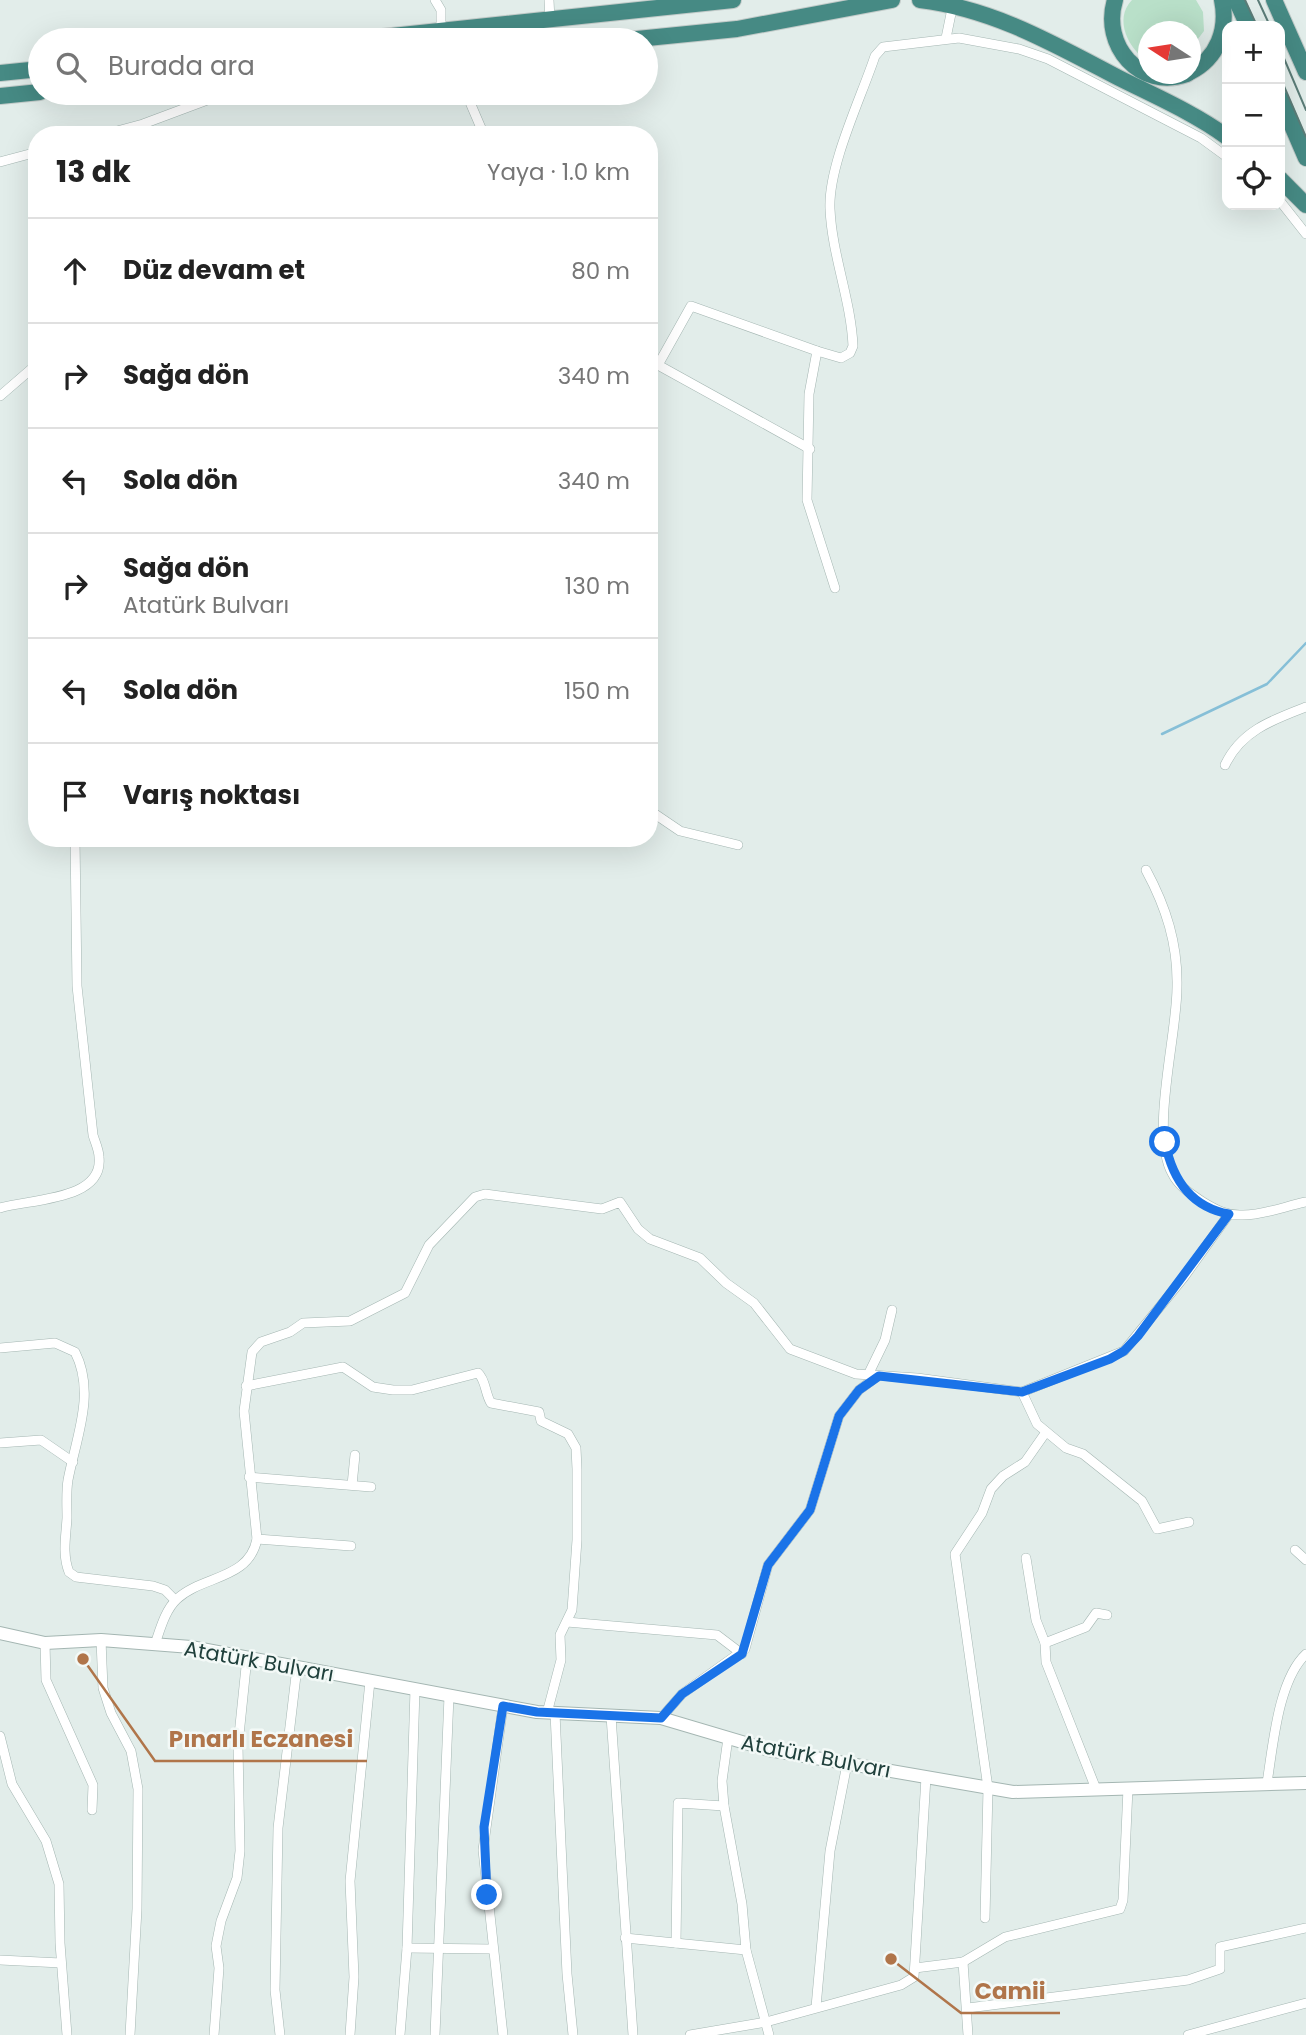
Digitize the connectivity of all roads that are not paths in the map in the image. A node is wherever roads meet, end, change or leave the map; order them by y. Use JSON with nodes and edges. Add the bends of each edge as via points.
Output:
{"nodes":[{"id":1,"x":435,"y":0,"type":"edge"},
{"id":2,"x":549,"y":0,"type":"edge"},
{"id":3,"x":733,"y":0,"type":"edge"},
{"id":4,"x":892,"y":0,"type":"edge"},
{"id":5,"x":920,"y":0,"type":"edge"},
{"id":6,"x":1115,"y":0,"type":"edge"},
{"id":7,"x":1222,"y":0,"type":"edge"},
{"id":8,"x":1236,"y":0,"type":"edge"},
{"id":9,"x":1273,"y":0,"type":"edge"},
{"id":10,"x":953,"y":4,"type":"junction"},
{"id":11,"x":550,"y":20,"type":"junction"},
{"id":12,"x":1246,"y":21,"type":"edge"},
{"id":13,"x":441,"y":28,"type":"edge"},
{"id":14,"x":477,"y":28,"type":"edge"},
{"id":15,"x":658,"y":37,"type":"edge"},
{"id":16,"x":946,"y":38,"type":"junction"},
{"id":17,"x":1201,"y":66,"type":"edge"},
{"id":18,"x":1138,"y":68,"type":"edge"},
{"id":19,"x":28,"y":70,"type":"edge"},
{"id":20,"x":1306,"y":72,"type":"edge"},
{"id":21,"x":0,"y":73,"type":"edge"},
{"id":22,"x":28,"y":93,"type":"edge"},
{"id":23,"x":0,"y":96,"type":"edge"},
{"id":24,"x":194,"y":105,"type":"edge"},
{"id":25,"x":471,"y":105,"type":"edge"},
{"id":26,"x":1285,"y":110,"type":"edge"},
{"id":27,"x":143,"y":124,"type":"joint"},
{"id":28,"x":136,"y":126,"type":"edge"},
{"id":29,"x":480,"y":126,"type":"edge"},
{"id":30,"x":1222,"y":134,"type":"edge"},
{"id":31,"x":1222,"y":153,"type":"edge"},
{"id":32,"x":28,"y":154,"type":"edge"},
{"id":33,"x":1306,"y":158,"type":"edge"},
{"id":34,"x":0,"y":162,"type":"edge"},
{"id":35,"x":1285,"y":185,"type":"edge"},
{"id":36,"x":1306,"y":205,"type":"edge"},
{"id":37,"x":1285,"y":207,"type":"edge"},
{"id":38,"x":1306,"y":234,"type":"edge"},
{"id":39,"x":817,"y":351,"type":"junction"},
{"id":40,"x":658,"y":360,"type":"edge"},
{"id":41,"x":658,"y":368,"type":"edge"},
{"id":42,"x":28,"y":372,"type":"edge"},
{"id":43,"x":0,"y":396,"type":"edge"},
{"id":44,"x":810,"y":449,"type":"junction"},
{"id":45,"x":835,"y":589,"type":"dead end"},
{"id":46,"x":1306,"y":708,"type":"edge"},
{"id":47,"x":1225,"y":765,"type":"dead end"},
{"id":48,"x":658,"y":816,"type":"edge"},
{"id":49,"x":738,"y":845,"type":"dead end"},
{"id":50,"x":75,"y":847,"type":"edge"},
{"id":51,"x":1146,"y":870,"type":"dead end"},
{"id":52,"x":1306,"y":1202,"type":"edge"},
{"id":53,"x":0,"y":1208,"type":"edge"},
{"id":54,"x":1229,"y":1214,"type":"junction"},
{"id":55,"x":892,"y":1310,"type":"dead end"},
{"id":56,"x":0,"y":1348,"type":"edge"},
{"id":57,"x":868,"y":1375,"type":"junction"},
{"id":58,"x":879,"y":1376,"type":"junction"},
{"id":59,"x":246,"y":1386,"type":"junction"},
{"id":60,"x":1022,"y":1392,"type":"junction"},
{"id":61,"x":1046,"y":1432,"type":"junction"},
{"id":62,"x":0,"y":1443,"type":"edge"},
{"id":63,"x":355,"y":1455,"type":"dead end"},
{"id":64,"x":73,"y":1462,"type":"junction"},
{"id":65,"x":249,"y":1477,"type":"junction"},
{"id":66,"x":352,"y":1486,"type":"junction"},
{"id":67,"x":371,"y":1487,"type":"dead end"},
{"id":68,"x":1189,"y":1522,"type":"dead end"},
{"id":69,"x":257,"y":1539,"type":"junction"},
{"id":70,"x":351,"y":1546,"type":"dead end"},
{"id":71,"x":1295,"y":1550,"type":"dead end"},
{"id":72,"x":1026,"y":1558,"type":"dead end"},
{"id":73,"x":1306,"y":1560,"type":"edge"},
{"id":74,"x":176,"y":1600,"type":"junction"},
{"id":75,"x":1107,"y":1615,"type":"dead end"},
{"id":76,"x":567,"y":1622,"type":"junction"},
{"id":77,"x":0,"y":1633,"type":"edge"},
{"id":78,"x":101,"y":1640,"type":"junction"},
{"id":79,"x":45,"y":1643,"type":"junction"},
{"id":80,"x":1045,"y":1643,"type":"junction"},
{"id":81,"x":155,"y":1644,"type":"junction"},
{"id":82,"x":742,"y":1654,"type":"junction"},
{"id":83,"x":1306,"y":1654,"type":"edge"},
{"id":84,"x":247,"y":1657,"type":"junction"},
{"id":85,"x":297,"y":1667,"type":"junction"},
{"id":86,"x":370,"y":1681,"type":"junction"},
{"id":87,"x":415,"y":1689,"type":"junction"},
{"id":88,"x":449,"y":1696,"type":"junction"},
{"id":89,"x":503,"y":1706,"type":"junction"},
{"id":90,"x":551,"y":1713,"type":"junction"},
{"id":91,"x":611,"y":1716,"type":"junction"},
{"id":92,"x":661,"y":1718,"type":"junction"},
{"id":93,"x":0,"y":1736,"type":"edge"},
{"id":94,"x":728,"y":1738,"type":"junction"},
{"id":95,"x":847,"y":1764,"type":"junction"},
{"id":96,"x":926,"y":1777,"type":"junction"},
{"id":97,"x":1267,"y":1783,"type":"junction"},
{"id":98,"x":1306,"y":1783,"type":"edge"},
{"id":99,"x":988,"y":1788,"type":"junction"},
{"id":100,"x":1128,"y":1788,"type":"junction"},
{"id":101,"x":1096,"y":1789,"type":"junction"},
{"id":102,"x":724,"y":1806,"type":"junction"},
{"id":103,"x":92,"y":1810,"type":"dead end"},
{"id":104,"x":985,"y":1918,"type":"dead end"},
{"id":105,"x":1306,"y":1928,"type":"edge"},
{"id":106,"x":625,"y":1938,"type":"junction"},
{"id":107,"x":676,"y":1943,"type":"junction"},
{"id":108,"x":437,"y":1947,"type":"junction"},
{"id":109,"x":407,"y":1948,"type":"junction"},
{"id":110,"x":491,"y":1949,"type":"junction"},
{"id":111,"x":746,"y":1950,"type":"junction"},
{"id":112,"x":0,"y":1960,"type":"edge"},
{"id":113,"x":963,"y":1962,"type":"junction"},
{"id":114,"x":61,"y":1963,"type":"junction"},
{"id":115,"x":915,"y":1968,"type":"junction"},
{"id":116,"x":1306,"y":2003,"type":"edge"},
{"id":117,"x":816,"y":2007,"type":"junction"},
{"id":118,"x":968,"y":2008,"type":"junction"},
{"id":119,"x":766,"y":2022,"type":"junction"},
{"id":120,"x":710,"y":2033,"type":"edge"},
{"id":121,"x":67,"y":2035,"type":"edge"},
{"id":122,"x":130,"y":2035,"type":"edge"},
{"id":123,"x":214,"y":2035,"type":"edge"},
{"id":124,"x":280,"y":2035,"type":"edge"},
{"id":125,"x":350,"y":2035,"type":"edge"},
{"id":126,"x":400,"y":2035,"type":"edge"},
{"id":127,"x":435,"y":2035,"type":"edge"},
{"id":128,"x":503,"y":2035,"type":"edge"},
{"id":129,"x":573,"y":2035,"type":"edge"},
{"id":130,"x":633,"y":2035,"type":"edge"},
{"id":131,"x":690,"y":2035,"type":"edge"},
{"id":132,"x":769,"y":2035,"type":"edge"},
{"id":133,"x":968,"y":2035,"type":"edge"},
{"id":134,"x":1188,"y":2035,"type":"edge"}],
"edges":[{"from":1,"to":13,"type":"street","via":[[441,10]]},
{"from":2,"to":11,"type":"street"},
{"from":3,"to":11,"type":"highway"},
{"from":4,"to":15,"type":"highway","via":[[737,29]]},
{"from":5,"to":10,"type":"highway"},
{"from":6,"to":18,"type":"highway","via":[[1112,34],[1126,60]]},
{"from":7,"to":17,"type":"highway","via":[[1221,38]]},
{"from":8,"to":12,"type":"highway"},
{"from":9,"to":20,"type":"highway"},
{"from":10,"to":16,"type":"street"},
{"from":10,"to":30,"type":"highway","via":[[1025,29]]},
{"from":11,"to":14,"type":"highway"},
{"from":16,"to":31,"type":"street","via":[[1002,44],[1048,59]]},
{"from":16,"to":39,"type":"street","via":[[886,46],[875,55],[830,197],[853,346],[841,358]]},
{"from":19,"to":21,"type":"highway"},
{"from":22,"to":23,"type":"highway"},
{"from":24,"to":27,"type":"street"},
{"from":25,"to":29,"type":"street"},
{"from":26,"to":33,"type":"highway"},
{"from":27,"to":28,"type":"street"},
{"from":32,"to":34,"type":"street"},
{"from":35,"to":36,"type":"highway"},
{"from":37,"to":38,"type":"street"},
{"from":39,"to":40,"type":"street","via":[[691,306]]},
{"from":39,"to":44,"type":"street","via":[[809,394]]},
{"from":41,"to":44,"type":"street"},
{"from":42,"to":43,"type":"street"},
{"from":44,"to":45,"type":"street","via":[[807,500]]},
{"from":46,"to":47,"type":"street","via":[[1250,733],[1233,749]]},
{"from":48,"to":49,"type":"street","via":[[680,831]]},
{"from":50,"to":53,"type":"street","via":[[77,986],[93,1135],[100,1158],[95,1176],[79,1191]]},
{"from":51,"to":54,"type":"street","via":[[1169,920],[1176,958],[1175,1028],[1165,1105],[1168,1159],[1186,1191]]},
{"from":52,"to":54,"type":"street","via":[[1252,1214]]},
{"from":54,"to":60,"type":"street","via":[[1124,1351]]},
{"from":55,"to":57,"type":"street","via":[[885,1340]]},
{"from":56,"to":64,"type":"street","via":[[55,1343],[75,1352],[85,1382]]},
{"from":57,"to":58,"type":"street"},
{"from":57,"to":59,"type":"street","via":[[790,1349],[747,1297],[700,1258],[650,1239],[620,1202],[602,1209],[485,1194],[464,1206],[429,1245],[405,1293],[350,1321],[303,1323],[261,1342],[252,1352]]},
{"from":58,"to":60,"type":"street"},
{"from":58,"to":82,"type":"street","via":[[859,1390],[839,1416],[810,1510],[768,1565]]},
{"from":59,"to":65,"type":"street"},
{"from":59,"to":76,"type":"street","via":[[343,1367],[373,1387],[412,1390],[478,1373],[491,1403],[539,1412],[541,1421],[568,1434],[576,1447],[577,1540]]},
{"from":60,"to":61,"type":"street","via":[[1037,1424]]},
{"from":61,"to":68,"type":"street","via":[[1066,1448],[1083,1454],[1142,1501],[1157,1529]]},
{"from":61,"to":99,"type":"street","via":[[1025,1462],[991,1489],[982,1513],[955,1554]]},
{"from":62,"to":64,"type":"street","via":[[41,1440]]},
{"from":63,"to":66,"type":"street"},
{"from":64,"to":74,"type":"street","via":[[64,1549],[69,1572],[76,1577],[153,1586]]},
{"from":65,"to":66,"type":"street"},
{"from":65,"to":69,"type":"street"},
{"from":66,"to":67,"type":"street"},
{"from":69,"to":70,"type":"street"},
{"from":69,"to":74,"type":"street","via":[[255,1552],[231,1574]]},
{"from":71,"to":73,"type":"street"},
{"from":72,"to":80,"type":"street","via":[[1036,1620]]},
{"from":74,"to":81,"type":"street"},
{"from":75,"to":80,"type":"street","via":[[1096,1612],[1086,1627]]},
{"from":76,"to":82,"type":"street","via":[[717,1635]]},
{"from":76,"to":90,"type":"street","via":[[561,1635]]},
{"from":77,"to":79,"type":"street","name":"Atatürk Bulvarı"},
{"from":78,"to":79,"type":"street","name":"Atatürk Bulvarı"},
{"from":78,"to":81,"type":"street","name":"Atatürk Bulvarı"},
{"from":78,"to":122,"type":"street","via":[[103,1688],[131,1751],[138,1789]]},
{"from":79,"to":103,"type":"street","via":[[46,1680],[93,1785]]},
{"from":80,"to":101,"type":"street","via":[[1051,1678]]},
{"from":81,"to":84,"type":"street","name":"Atatürk Bulvarı"},
{"from":82,"to":92,"type":"street","via":[[682,1694]]},
{"from":83,"to":97,"type":"street","via":[[1281,1705]]},
{"from":84,"to":85,"type":"street","name":"Atatürk Bulvarı"},
{"from":84,"to":123,"type":"street","via":[[237,1745],[240,1851],[237,1878],[216,1947]]},
{"from":85,"to":86,"type":"street","name":"Atatürk Bulvarı"},
{"from":85,"to":124,"type":"street","via":[[278,1828],[275,1990]]},
{"from":86,"to":87,"type":"street","name":"Atatürk Bulvarı"},
{"from":86,"to":125,"type":"street","via":[[350,1881],[354,1977]]},
{"from":87,"to":88,"type":"street","name":"Atatürk Bulvarı"},
{"from":87,"to":109,"type":"street"},
{"from":88,"to":89,"type":"street","name":"Atatürk Bulvarı"},
{"from":88,"to":108,"type":"street"},
{"from":89,"to":90,"type":"street","name":"Atatürk Bulvarı"},
{"from":89,"to":110,"type":"street","via":[[484,1827]]},
{"from":90,"to":91,"type":"street","name":"Atatürk Bulvarı"},
{"from":90,"to":129,"type":"street"},
{"from":91,"to":92,"type":"street","name":"Atatürk Bulvarı"},
{"from":91,"to":106,"type":"street"},
{"from":92,"to":94,"type":"street","name":"Atatürk Bulvarı"},
{"from":93,"to":114,"type":"street","via":[[12,1784],[55,1864]]},
{"from":94,"to":95,"type":"street","name":"Atatürk Bulvarı"},
{"from":94,"to":102,"type":"street"},
{"from":95,"to":96,"type":"street","name":"Atatürk Bulvarı"},
{"from":95,"to":117,"type":"street","via":[[830,1851]]},
{"from":96,"to":99,"type":"street","name":"Atatürk Bulvarı"},
{"from":96,"to":115,"type":"street"},
{"from":97,"to":98,"type":"street","name":"Atatürk Bulvarı"},
{"from":97,"to":100,"type":"street","name":"Atatürk Bulvarı"},
{"from":99,"to":101,"type":"street","name":"Atatürk Bulvarı","via":[[1013,1792]]},
{"from":99,"to":104,"type":"street"},
{"from":100,"to":101,"type":"street","name":"Atatürk Bulvarı"},
{"from":100,"to":113,"type":"street","via":[[1122,1906],[1006,1937]]},
{"from":102,"to":107,"type":"street","via":[[678,1803]]},
{"from":102,"to":111,"type":"street"},
{"from":105,"to":118,"type":"street","via":[[1220,1947],[1220,1969],[1188,1980]]},
{"from":106,"to":107,"type":"street"},
{"from":106,"to":130,"type":"street"},
{"from":107,"to":111,"type":"street"},
{"from":108,"to":109,"type":"street"},
{"from":108,"to":110,"type":"street"},
{"from":108,"to":127,"type":"street"},
{"from":109,"to":126,"type":"street"},
{"from":110,"to":128,"type":"street"},
{"from":111,"to":119,"type":"street"},
{"from":112,"to":114,"type":"street"},
{"from":113,"to":115,"type":"street"},
{"from":113,"to":118,"type":"street"},
{"from":114,"to":121,"type":"street"},
{"from":115,"to":117,"type":"street","via":[[914,1977],[901,1985]]},
{"from":116,"to":134,"type":"street"},
{"from":117,"to":119,"type":"street"},
{"from":118,"to":133,"type":"street"},
{"from":119,"to":120,"type":"street"},
{"from":119,"to":132,"type":"street"},
{"from":120,"to":131,"type":"street"}]}
